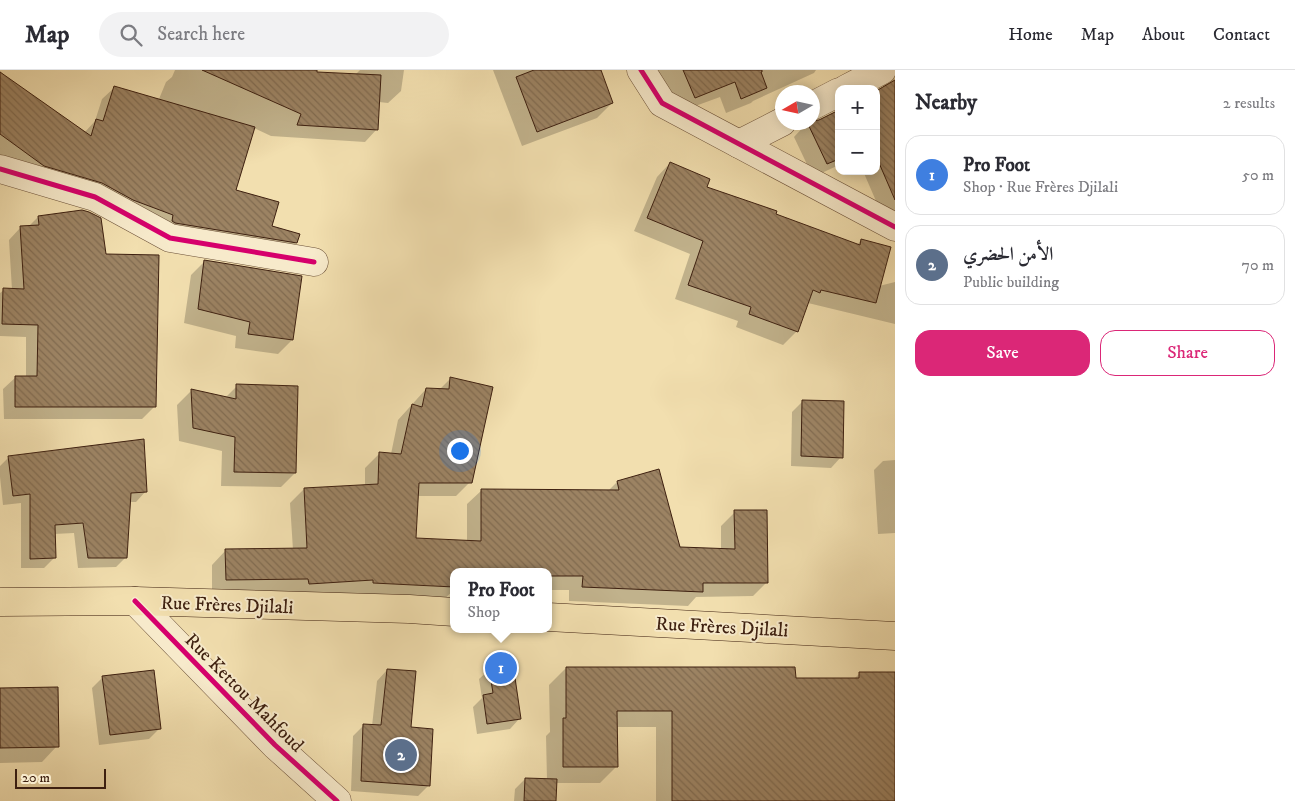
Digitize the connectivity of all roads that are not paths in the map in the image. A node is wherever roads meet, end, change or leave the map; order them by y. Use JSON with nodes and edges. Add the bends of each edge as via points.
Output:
{"nodes":[{"id":1,"x":640,"y":70,"type":"edge"},
{"id":2,"x":882,"y":70,"type":"edge"},
{"id":3,"x":854,"y":85,"type":"edge"},
{"id":4,"x":835,"y":94,"type":"edge"},
{"id":5,"x":820,"y":102,"type":"edge"},
{"id":6,"x":775,"y":126,"type":"edge"},
{"id":7,"x":739,"y":144,"type":"junction"},
{"id":8,"x":0,"y":169,"type":"edge"},
{"id":9,"x":895,"y":227,"type":"edge"},
{"id":10,"x":314,"y":262,"type":"dead end"},
{"id":11,"x":135,"y":601,"type":"junction"},
{"id":12,"x":0,"y":602,"type":"edge"},
{"id":13,"x":450,"y":612,"type":"edge"},
{"id":14,"x":552,"y":617,"type":"edge"},
{"id":15,"x":895,"y":636,"type":"edge"},
{"id":16,"x":337,"y":801,"type":"edge"}],
"edges":[{"from":1,"to":7,"type":"street","via":[[662,103]]},
{"from":2,"to":3,"type":"street"},
{"from":4,"to":5,"type":"street"},
{"from":6,"to":7,"type":"street"},
{"from":7,"to":9,"type":"street"},
{"from":8,"to":10,"type":"street","via":[[95,197],[170,238]]},
{"from":11,"to":12,"type":"main road","name":"Rue Frères Djilali"},
{"from":11,"to":13,"type":"main road","name":"Rue Frères Djilali"},
{"from":11,"to":16,"type":"street","name":"Rue Kettou Mahfoud","via":[[275,745]]},
{"from":14,"to":15,"type":"main road","name":"Rue Frères Djilali"}]}
